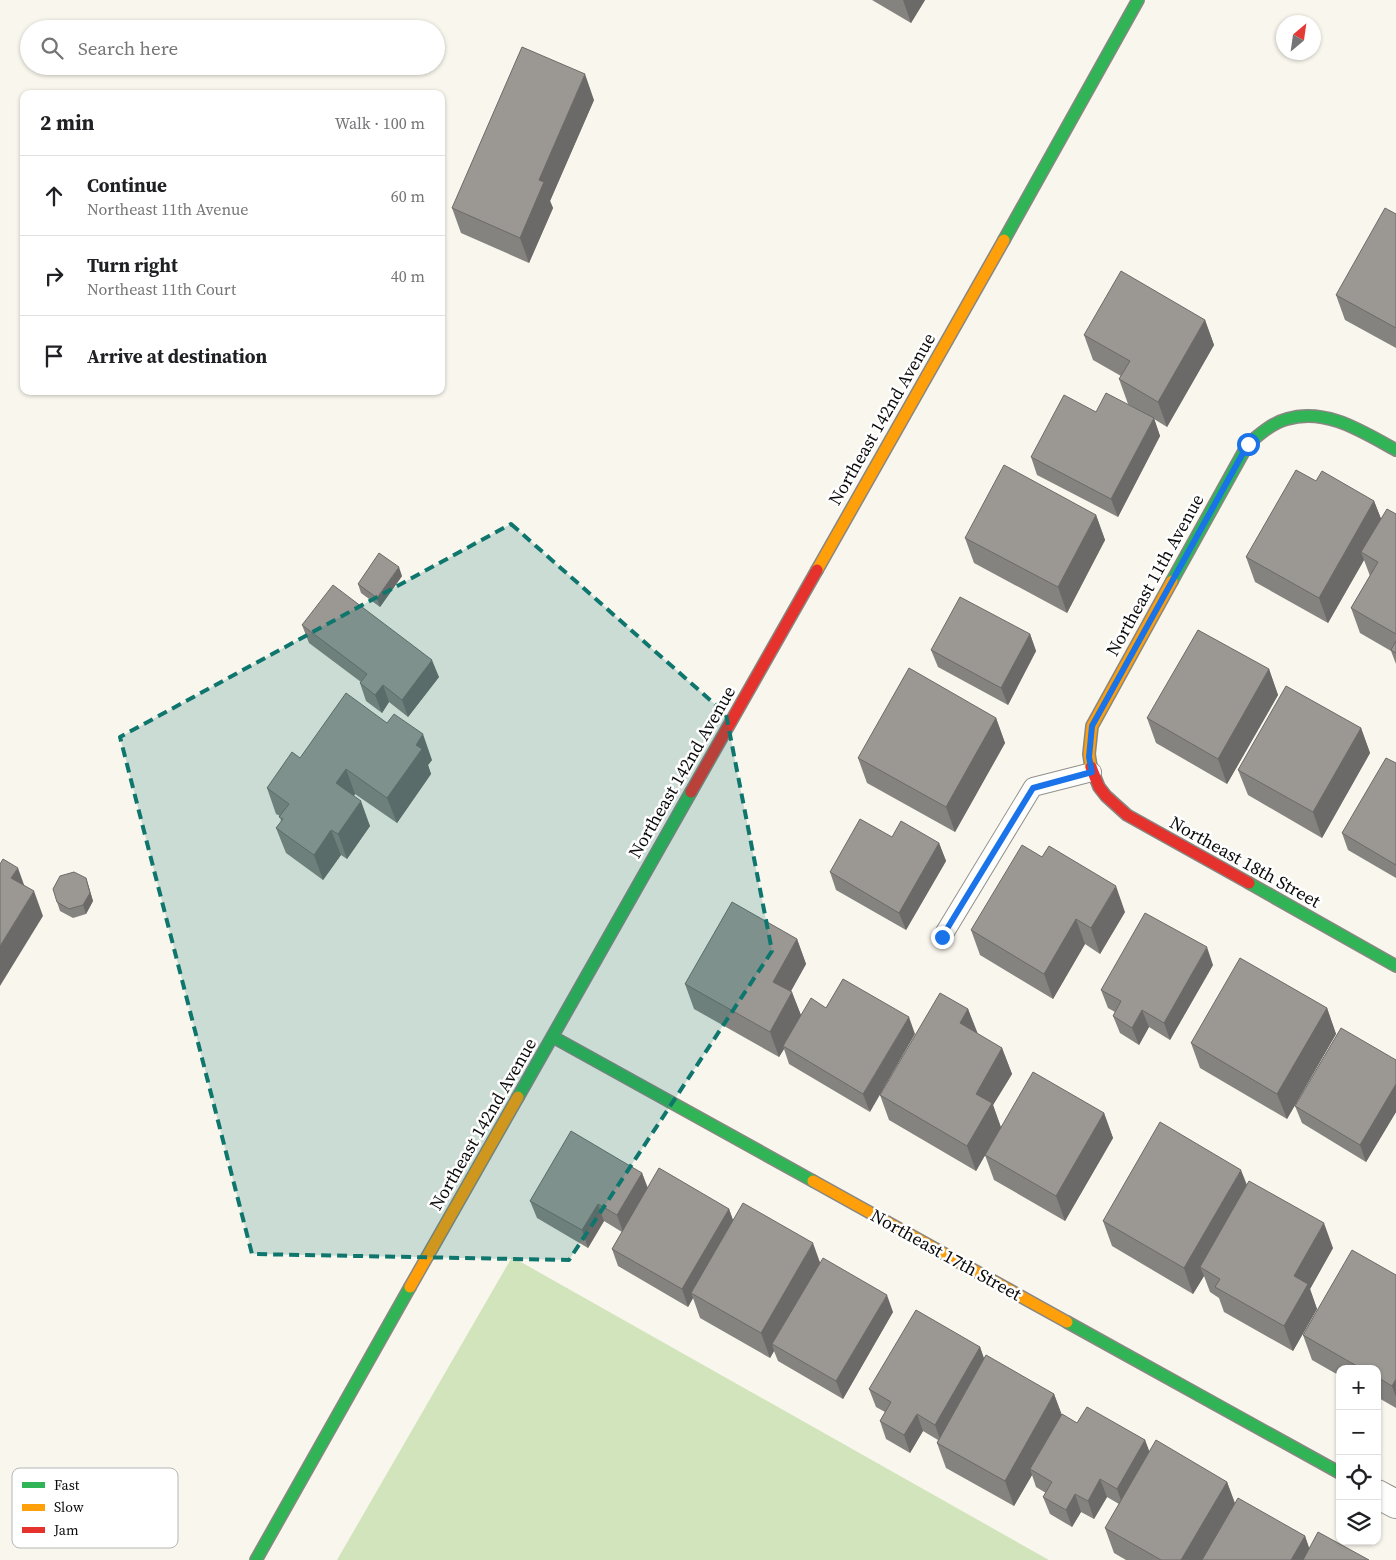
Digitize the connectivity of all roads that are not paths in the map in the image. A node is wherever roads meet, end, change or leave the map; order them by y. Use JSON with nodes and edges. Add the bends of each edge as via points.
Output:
{"nodes":[{"id":1,"x":1138,"y":0,"type":"edge"},
{"id":2,"x":1396,"y":450,"type":"edge"},
{"id":3,"x":1092,"y":772,"type":"junction"},
{"id":4,"x":942,"y":937,"type":"dead end"},
{"id":5,"x":1396,"y":966,"type":"edge"},
{"id":6,"x":553,"y":1037,"type":"junction"},
{"id":7,"x":1336,"y":1471,"type":"edge"},
{"id":8,"x":1381,"y":1496,"type":"edge"},
{"id":9,"x":1396,"y":1504,"type":"edge"},
{"id":10,"x":256,"y":1560,"type":"edge"}],
"edges":[{"from":1,"to":6,"type":"street","name":"Northeast 142nd Avenue"},
{"from":2,"to":3,"type":"street","name":"Northeast 11th Avenue","via":[[1346,423],[1309,415],[1274,424],[1248,444],[1092,726],[1089,757]]},
{"from":3,"to":4,"type":"lane","via":[[1033,788]]},
{"from":3,"to":5,"type":"street","name":"Northeast 18th Street","via":[[1112,804],[1127,815]]},
{"from":6,"to":7,"type":"street","name":"Northeast 17th Street"},
{"from":6,"to":10,"type":"street","name":"Northeast 142nd Avenue"},
{"from":8,"to":9,"type":"street"}]}
